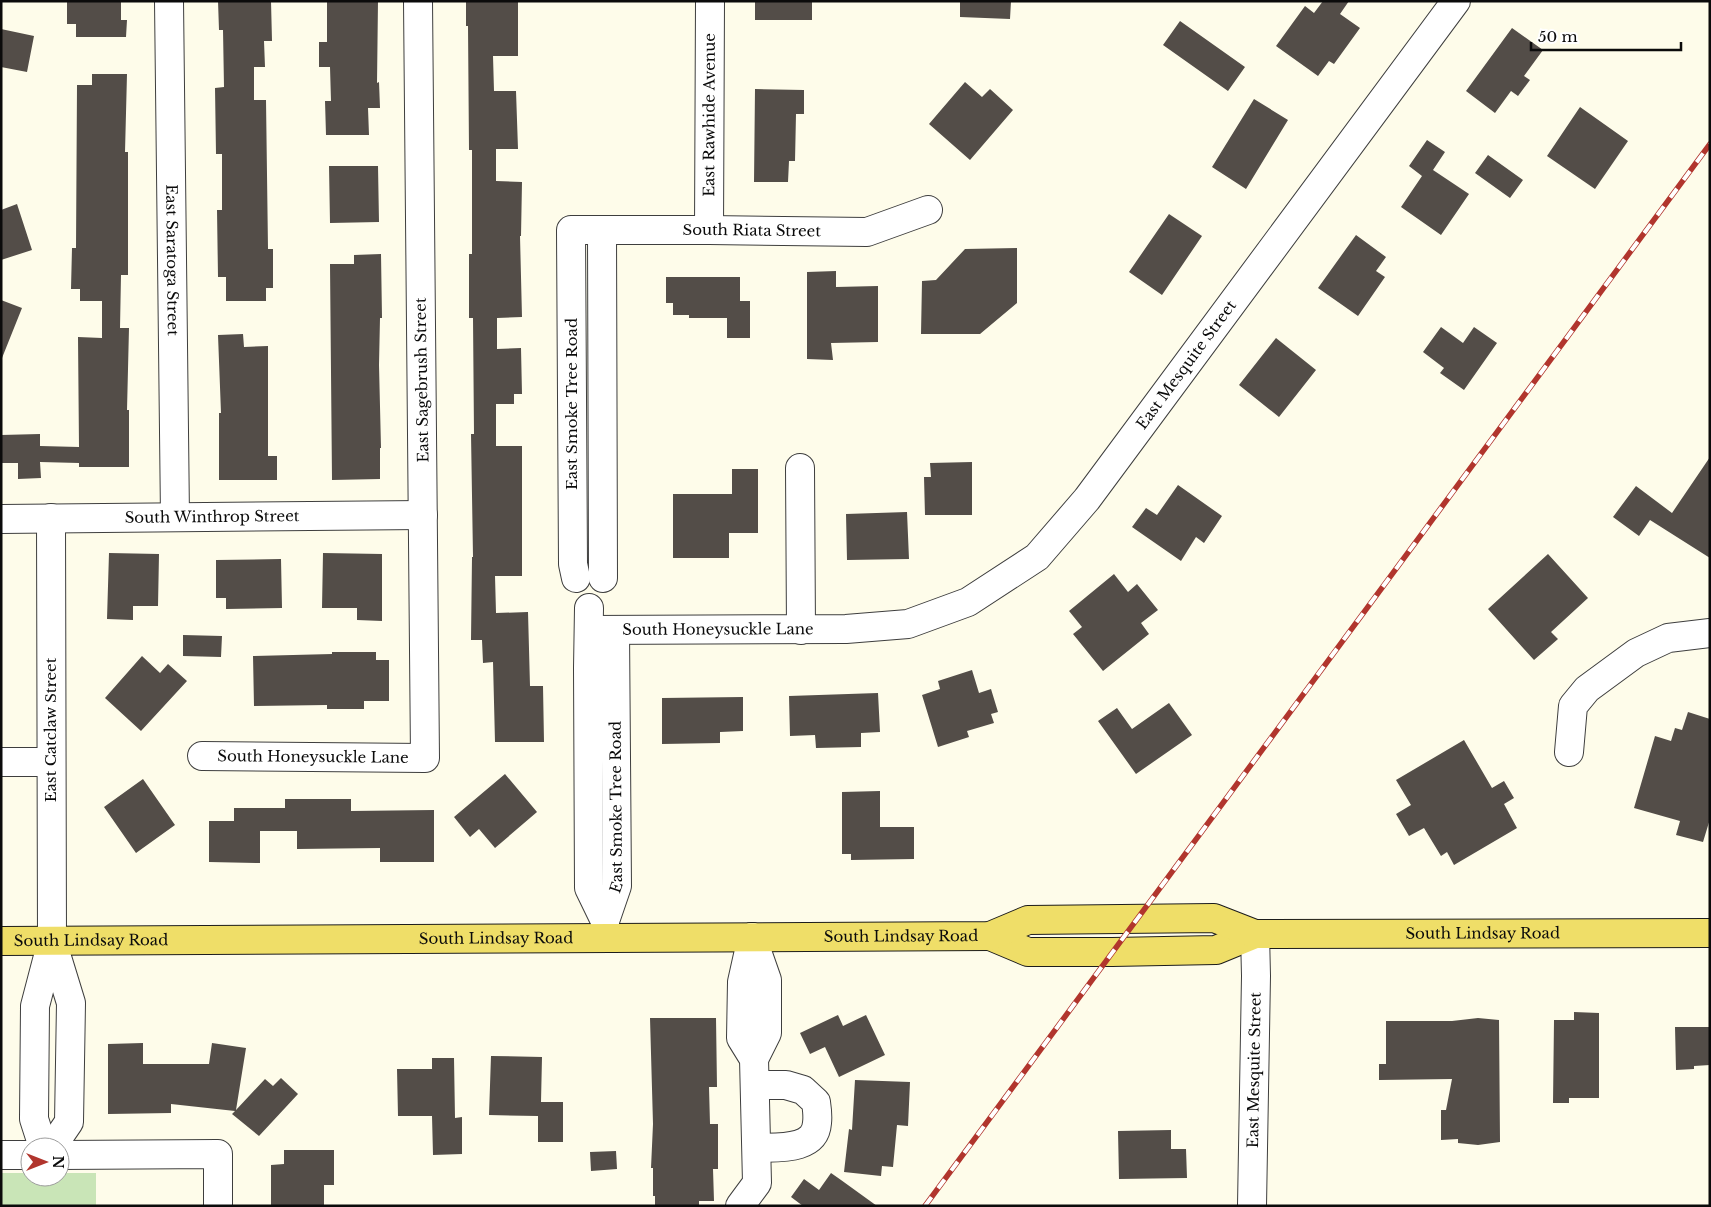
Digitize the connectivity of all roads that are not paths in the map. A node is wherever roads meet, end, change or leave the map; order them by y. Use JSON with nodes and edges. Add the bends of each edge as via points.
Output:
{"nodes":[{"id":1,"x":169,"y":1,"type":"edge"},
{"id":2,"x":418,"y":1,"type":"edge"},
{"id":3,"x":710,"y":1,"type":"edge"},
{"id":4,"x":1456,"y":1,"type":"edge"},
{"id":5,"x":928,"y":210,"type":"dead end"},
{"id":6,"x":571,"y":230,"type":"joint"},
{"id":7,"x":602,"y":230,"type":"junction"},
{"id":8,"x":709,"y":230,"type":"junction"},
{"id":9,"x":572,"y":398,"type":"junction"},
{"id":10,"x":603,"y":398,"type":"junction"},
{"id":11,"x":572,"y":465,"type":"junction"},
{"id":12,"x":603,"y":465,"type":"junction"},
{"id":13,"x":800,"y":468,"type":"dead end"},
{"id":14,"x":423,"y":515,"type":"junction"},
{"id":15,"x":175,"y":517,"type":"junction"},
{"id":16,"x":51,"y":518,"type":"junction"},
{"id":17,"x":1,"y":519,"type":"edge"},
{"id":18,"x":576,"y":578,"type":"junction"},
{"id":19,"x":603,"y":578,"type":"junction"},
{"id":20,"x":598,"y":623,"type":"junction"},
{"id":21,"x":846,"y":629,"type":"joint"},
{"id":22,"x":801,"y":630,"type":"junction"},
{"id":23,"x":1710,"y":633,"type":"edge"},
{"id":24,"x":1569,"y":752,"type":"dead end"},
{"id":25,"x":202,"y":756,"type":"dead end"},
{"id":26,"x":424,"y":758,"type":"joint"},
{"id":27,"x":1,"y":762,"type":"edge"},
{"id":28,"x":51,"y":762,"type":"junction"},
{"id":29,"x":605,"y":930,"type":"junction"},
{"id":30,"x":1710,"y":933,"type":"edge"},
{"id":31,"x":1255,"y":934,"type":"junction"},
{"id":32,"x":752,"y":937,"type":"junction"},
{"id":33,"x":1,"y":941,"type":"edge"},
{"id":34,"x":52,"y":941,"type":"junction"},
{"id":35,"x":755,"y":1072,"type":"junction"},
{"id":36,"x":40,"y":1137,"type":"edge"},
{"id":37,"x":59,"y":1137,"type":"edge"},
{"id":38,"x":757,"y":1148,"type":"junction"},
{"id":39,"x":1,"y":1155,"type":"edge"},
{"id":40,"x":20,"y":1155,"type":"edge"},
{"id":41,"x":70,"y":1155,"type":"edge"},
{"id":42,"x":218,"y":1206,"type":"edge"},
{"id":43,"x":740,"y":1206,"type":"edge"},
{"id":44,"x":1252,"y":1206,"type":"edge"}],
"edges":[{"from":1,"to":15,"type":"street","name":"East Saratoga Street"},
{"from":2,"to":14,"type":"street","name":"East Sagebrush Street"},
{"from":3,"to":8,"type":"street","name":"East Rawhide Avenue"},
{"from":4,"to":21,"type":"street","name":"East Mesquite Street","via":[[1087,499],[1037,556],[968,602],[908,624]]},
{"from":5,"to":8,"type":"street","name":"South Riata Street","via":[[866,232]]},
{"from":6,"to":7,"type":"street","name":"South Riata Street"},
{"from":6,"to":9,"type":"street","name":"East Smoke Tree Road"},
{"from":7,"to":8,"type":"street","name":"South Riata Street"},
{"from":7,"to":10,"type":"street","name":"East Smoke Tree Road"},
{"from":9,"to":10,"type":"street"},
{"from":9,"to":11,"type":"street","name":"East Smoke Tree Road"},
{"from":10,"to":12,"type":"street","name":"East Smoke Tree Road"},
{"from":11,"to":12,"type":"street"},
{"from":11,"to":18,"type":"street","name":"East Smoke Tree Road","via":[[573,564]]},
{"from":12,"to":19,"type":"street","name":"East Smoke Tree Road"},
{"from":13,"to":22,"type":"street"},
{"from":14,"to":15,"type":"street","name":"South Winthrop Street"},
{"from":14,"to":26,"type":"street","name":"East Sagebrush Street"},
{"from":15,"to":16,"type":"street","name":"South Winthrop Street"},
{"from":16,"to":17,"type":"street","name":"South Winthrop Street"},
{"from":16,"to":28,"type":"street","name":"East Catclaw Street"},
{"from":18,"to":19,"type":"street","via":[[592,572]]},
{"from":18,"to":20,"type":"street","name":"East Smoke Tree Road","via":[[571,589],[574,600]]},
{"from":19,"to":20,"type":"street","name":"East Smoke Tree Road","via":[[607,589],[600,604]]},
{"from":20,"to":22,"type":"street","name":"South Honeysuckle Lane"},
{"from":20,"to":29,"type":"street","name":"East Smoke Tree Road","via":[[588,668],[589,888]]},
{"from":21,"to":22,"type":"street","name":"South Honeysuckle Lane"},
{"from":23,"to":24,"type":"street","via":[[1668,638],[1612,669],[1587,689],[1573,706]]},
{"from":25,"to":26,"type":"street","name":"South Honeysuckle Lane"},
{"from":27,"to":28,"type":"street"},
{"from":28,"to":34,"type":"street","name":"East Catclaw Street"},
{"from":29,"to":32,"type":"main road","name":"South Lindsay Road"},
{"from":29,"to":34,"type":"main road","name":"South Lindsay Road"},
{"from":30,"to":31,"type":"main road","name":"South Lindsay Road"},
{"from":31,"to":32,"type":"main road","name":"South Lindsay Road","via":[[1214,918],[1028,920],[990,936]]},
{"from":31,"to":44,"type":"street","name":"East Mesquite Street"},
{"from":32,"to":35,"type":"street","via":[[767,980],[768,1033]]},
{"from":33,"to":34,"type":"main road","name":"South Lindsay Road"},
{"from":34,"to":36,"type":"street","name":"East Catclaw Street","via":[[35,1006],[34,1119]]},
{"from":34,"to":37,"type":"street","name":"East Catclaw Street","via":[[71,1003],[69,1122]]},
{"from":35,"to":38,"type":"street"},
{"from":35,"to":38,"type":"street","via":[[803,1090],[816,1102],[818,1124],[812,1137],[796,1146]]},
{"from":38,"to":43,"type":"street","via":[[757,1183]]},
{"from":39,"to":40,"type":"street"},
{"from":41,"to":42,"type":"street","via":[[218,1154]]}]}
